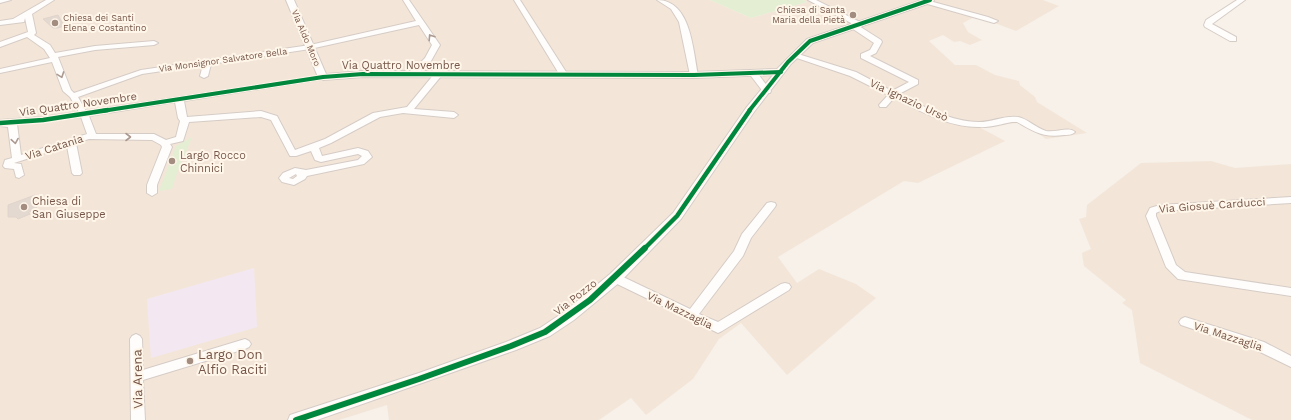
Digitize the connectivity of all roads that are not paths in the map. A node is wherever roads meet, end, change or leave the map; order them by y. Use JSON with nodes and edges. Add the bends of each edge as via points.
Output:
{"nodes":[{"id":1,"x":8,"y":0,"type":"edge"},
{"id":2,"x":51,"y":0,"type":"edge"},
{"id":3,"x":290,"y":0,"type":"edge"},
{"id":4,"x":406,"y":0,"type":"edge"},
{"id":5,"x":517,"y":0,"type":"edge"},
{"id":6,"x":660,"y":0,"type":"edge"},
{"id":7,"x":811,"y":0,"type":"edge"},
{"id":8,"x":1242,"y":0,"type":"edge"},
{"id":9,"x":0,"y":1,"type":"edge"},
{"id":10,"x":928,"y":1,"type":"edge"},
{"id":11,"x":28,"y":16,"type":"junction"},
{"id":12,"x":994,"y":21,"type":"dead end"},
{"id":13,"x":422,"y":22,"type":"junction"},
{"id":14,"x":0,"y":23,"type":"edge"},
{"id":15,"x":855,"y":25,"type":"junction"},
{"id":16,"x":29,"y":35,"type":"junction"},
{"id":17,"x":1234,"y":39,"type":"dead end"},
{"id":18,"x":154,"y":43,"type":"dead end"},
{"id":19,"x":1,"y":45,"type":"edge"},
{"id":20,"x":310,"y":47,"type":"junction"},
{"id":21,"x":795,"y":56,"type":"junction"},
{"id":22,"x":54,"y":58,"type":"junction"},
{"id":23,"x":208,"y":62,"type":"junction"},
{"id":24,"x":0,"y":71,"type":"edge"},
{"id":25,"x":752,"y":72,"type":"junction"},
{"id":26,"x":781,"y":72,"type":"junction"},
{"id":27,"x":413,"y":74,"type":"junction"},
{"id":28,"x":438,"y":75,"type":"junction"},
{"id":29,"x":564,"y":75,"type":"junction"},
{"id":30,"x":694,"y":75,"type":"junction"},
{"id":31,"x":204,"y":76,"type":"dead end"},
{"id":32,"x":322,"y":77,"type":"junction"},
{"id":33,"x":767,"y":91,"type":"junction"},
{"id":34,"x":894,"y":93,"type":"junction"},
{"id":35,"x":73,"y":96,"type":"junction"},
{"id":36,"x":179,"y":99,"type":"junction"},
{"id":37,"x":883,"y":105,"type":"dead end"},
{"id":38,"x":404,"y":111,"type":"junction"},
{"id":39,"x":84,"y":114,"type":"junction"},
{"id":40,"x":454,"y":115,"type":"dead end"},
{"id":41,"x":185,"y":120,"type":"junction"},
{"id":42,"x":0,"y":123,"type":"edge"},
{"id":43,"x":12,"y":123,"type":"junction"},
{"id":44,"x":0,"y":127,"type":"edge"},
{"id":45,"x":1071,"y":132,"type":"dead end"},
{"id":46,"x":92,"y":135,"type":"junction"},
{"id":47,"x":72,"y":141,"type":"junction"},
{"id":48,"x":165,"y":143,"type":"junction"},
{"id":49,"x":314,"y":147,"type":"junction"},
{"id":50,"x":293,"y":154,"type":"junction"},
{"id":51,"x":17,"y":159,"type":"junction"},
{"id":52,"x":78,"y":173,"type":"dead end"},
{"id":53,"x":19,"y":175,"type":"dead end"},
{"id":54,"x":152,"y":193,"type":"dead end"},
{"id":55,"x":1291,"y":200,"type":"edge"},
{"id":56,"x":771,"y":205,"type":"dead end"},
{"id":57,"x":615,"y":278,"type":"junction"},
{"id":58,"x":785,"y":287,"type":"dead end"},
{"id":59,"x":1291,"y":292,"type":"edge"},
{"id":60,"x":691,"y":316,"type":"junction"},
{"id":61,"x":1185,"y":322,"type":"dead end"},
{"id":62,"x":136,"y":339,"type":"dead end"},
{"id":63,"x":246,"y":344,"type":"dead end"},
{"id":64,"x":1291,"y":362,"type":"edge"},
{"id":65,"x":137,"y":377,"type":"junction"},
{"id":66,"x":138,"y":420,"type":"edge"},
{"id":67,"x":296,"y":420,"type":"edge"}],
"edges":[{"from":1,"to":9,"type":"street"},
{"from":2,"to":11,"type":"street"},
{"from":3,"to":20,"type":"street","name":"Via Aldo Moro"},
{"from":4,"to":13,"type":"street"},
{"from":5,"to":29,"type":"street"},
{"from":6,"to":30,"type":"street","via":[[674,8],[683,22]]},
{"from":7,"to":15,"type":"street"},
{"from":8,"to":17,"type":"street","via":[[1208,25]]},
{"from":10,"to":12,"type":"street","via":[[948,10],[971,13]]},
{"from":10,"to":15,"type":"street","name":"Via Pozzo"},
{"from":11,"to":14,"type":"street"},
{"from":11,"to":16,"type":"street","via":[[32,33]]},
{"from":13,"to":20,"type":"street","name":"Via Monsignor Salvatore Bella"},
{"from":27,"to":13,"type":"street","one_way":true,"via":[[428,59],[436,45]]},
{"from":15,"to":21,"type":"street","name":"Via Pozzo","via":[[810,41]]},
{"from":15,"to":34,"type":"street","via":[[878,42],[873,51],[864,56],[915,82]]},
{"from":16,"to":19,"type":"street"},
{"from":16,"to":22,"type":"street","via":[[43,43]]},
{"from":18,"to":22,"type":"street","via":[[95,48]]},
{"from":20,"to":23,"type":"street","name":"Via Monsignor Salvatore Bella"},
{"from":20,"to":32,"type":"street","name":"Via Aldo Moro"},
{"from":21,"to":26,"type":"street","name":"Via Pozzo"},
{"from":21,"to":34,"type":"street","name":"Via Ignazio Ursò","via":[[853,74]]},
{"from":22,"to":24,"type":"street"},
{"from":22,"to":35,"type":"street","one_way":true,"via":[[67,91]]},
{"from":23,"to":31,"type":"street"},
{"from":23,"to":35,"type":"street","name":"Via Monsignor Salvatore Bella","via":[[141,72]]},
{"from":25,"to":26,"type":"street","name":"Via Quattro Novembre"},
{"from":25,"to":30,"type":"street","name":"Via Quattro Novembre"},
{"from":25,"to":33,"type":"street"},
{"from":26,"to":33,"type":"street","name":"Via Pozzo"},
{"from":27,"to":28,"type":"street","name":"Via Quattro Novembre"},
{"from":27,"to":32,"type":"street","name":"Via Quattro Novembre"},
{"from":28,"to":29,"type":"street","name":"Via Quattro Novembre"},
{"from":28,"to":38,"type":"street","via":[[410,109]]},
{"from":29,"to":30,"type":"street","name":"Via Quattro Novembre"},
{"from":32,"to":36,"type":"street","name":"Via Quattro Novembre"},
{"from":33,"to":57,"type":"street","name":"Via Pozzo","via":[[750,110],[677,216]]},
{"from":34,"to":37,"type":"street"},
{"from":34,"to":45,"type":"street","name":"Via Ignazio Ursò","via":[[923,109],[959,123],[980,124],[1019,120],[1043,133]]},
{"from":35,"to":39,"type":"street"},
{"from":36,"to":39,"type":"street","name":"Via Quattro Novembre"},
{"from":36,"to":41,"type":"street","via":[[182,118]]},
{"from":38,"to":40,"type":"street"},
{"from":38,"to":49,"type":"street","via":[[376,115]]},
{"from":39,"to":43,"type":"street","name":"Via Quattro Novembre"},
{"from":39,"to":46,"type":"street"},
{"from":41,"to":48,"type":"street","via":[[180,139]]},
{"from":41,"to":50,"type":"street","via":[[261,114],[269,116],[274,118]]},
{"from":42,"to":43,"type":"street","name":"Via Quattro Novembre"},
{"from":43,"to":44,"type":"street"},
{"from":43,"to":51,"type":"street","one_way":true},
{"from":46,"to":47,"type":"street","name":"Via Catania"},
{"from":46,"to":48,"type":"street","one_way":true,"via":[[154,137]]},
{"from":47,"to":51,"type":"street","name":"Via Catania"},
{"from":47,"to":52,"type":"street"},
{"from":48,"to":54,"type":"street","via":[[167,147],[152,185]]},
{"from":49,"to":50,"type":"street"},
{"from":49,"to":50,"type":"street","via":[[318,158],[321,159],[358,151],[365,153],[367,157],[361,162],[299,172]]},
{"from":51,"to":53,"type":"street","via":[[8,162],[8,166],[18,166]]},
{"from":55,"to":59,"type":"street","name":"Via Giosuè Carducci","via":[[1160,208],[1154,209],[1150,216],[1171,267],[1182,276]]},
{"from":56,"to":60,"type":"street","via":[[746,237],[740,253]]},
{"from":57,"to":60,"type":"street","name":"Via Mazzaglia"},
{"from":57,"to":67,"type":"street","name":"Via Pozzo","via":[[590,300],[545,332],[473,361]]},
{"from":58,"to":60,"type":"street","name":"Via Mazzaglia","via":[[718,328]]},
{"from":61,"to":64,"type":"street","name":"Via Mazzaglia","via":[[1260,346]]},
{"from":62,"to":65,"type":"street","name":"Via Arena"},
{"from":63,"to":65,"type":"street"},
{"from":65,"to":66,"type":"street","name":"Via Arena"}]}
